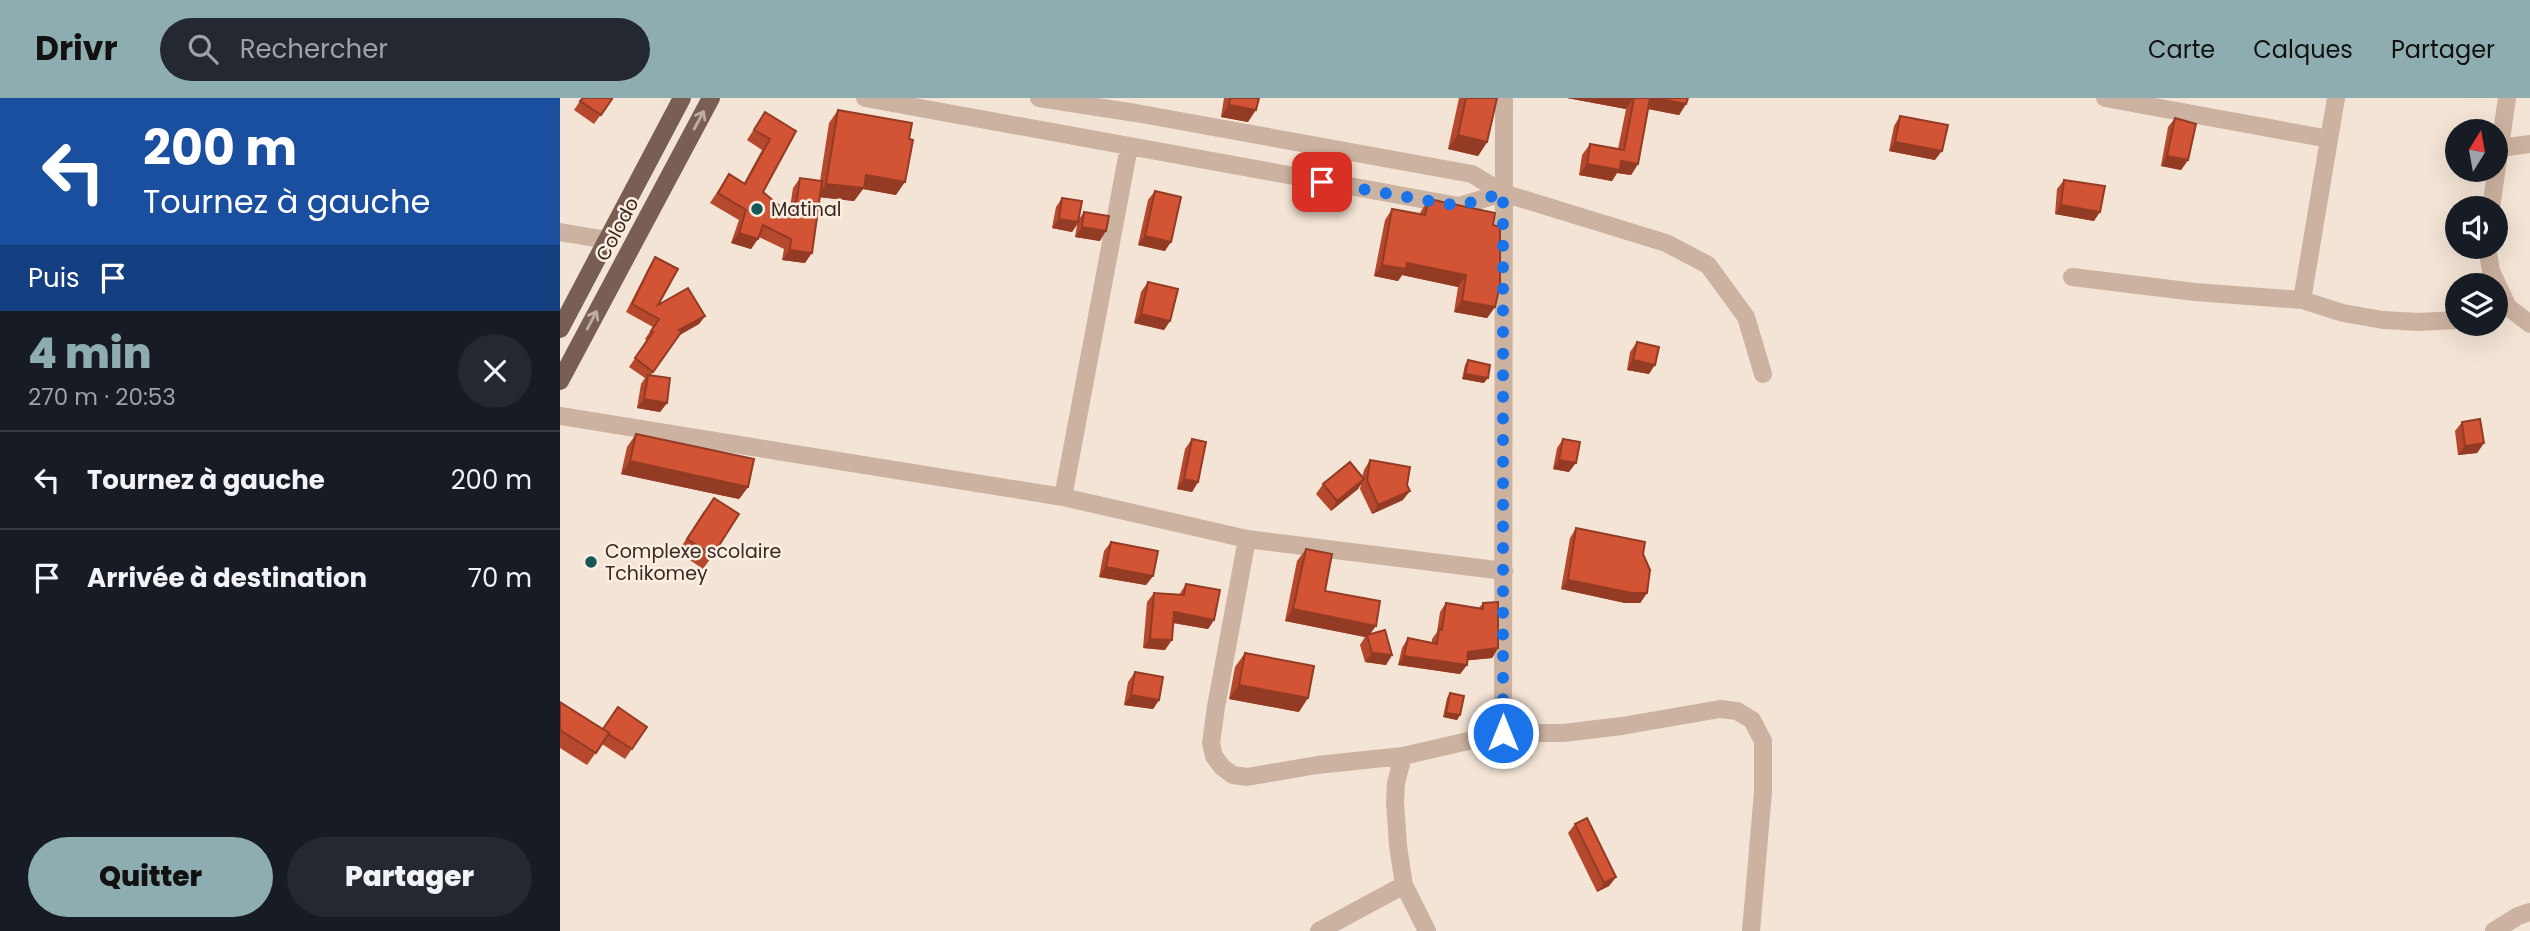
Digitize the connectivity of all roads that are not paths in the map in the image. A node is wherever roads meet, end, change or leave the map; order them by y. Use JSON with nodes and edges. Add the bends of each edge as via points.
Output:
{"nodes":[{"id":1,"x":682,"y":98,"type":"edge"},
{"id":2,"x":711,"y":98,"type":"edge"},
{"id":3,"x":865,"y":98,"type":"edge"},
{"id":4,"x":1039,"y":98,"type":"edge"},
{"id":5,"x":1504,"y":98,"type":"edge"},
{"id":6,"x":2105,"y":98,"type":"edge"},
{"id":7,"x":2336,"y":98,"type":"edge"},
{"id":8,"x":2507,"y":98,"type":"edge"},
{"id":9,"x":2504,"y":119,"type":"edge"},
{"id":10,"x":2329,"y":139,"type":"junction"},
{"id":11,"x":2530,"y":144,"type":"edge"},
{"id":12,"x":2508,"y":147,"type":"edge"},
{"id":13,"x":1129,"y":148,"type":"junction"},
{"id":14,"x":1503,"y":193,"type":"junction"},
{"id":15,"x":560,"y":232,"type":"edge"},
{"id":16,"x":607,"y":240,"type":"junction"},
{"id":17,"x":2072,"y":277,"type":"dead end"},
{"id":18,"x":2302,"y":300,"type":"junction"},
{"id":19,"x":2508,"y":312,"type":"edge"},
{"id":20,"x":2445,"y":321,"type":"edge"},
{"id":21,"x":2530,"y":324,"type":"edge"},
{"id":22,"x":560,"y":329,"type":"edge"},
{"id":23,"x":1763,"y":374,"type":"dead end"},
{"id":24,"x":560,"y":381,"type":"edge"},
{"id":25,"x":560,"y":416,"type":"edge"},
{"id":26,"x":1063,"y":497,"type":"junction"},
{"id":27,"x":1247,"y":539,"type":"junction"},
{"id":28,"x":1504,"y":571,"type":"junction"},
{"id":29,"x":1503,"y":733,"type":"junction"},
{"id":30,"x":1403,"y":756,"type":"junction"},
{"id":31,"x":1404,"y":886,"type":"junction"},
{"id":32,"x":2530,"y":912,"type":"edge"},
{"id":33,"x":1319,"y":931,"type":"edge"},
{"id":34,"x":1427,"y":931,"type":"edge"},
{"id":35,"x":1751,"y":931,"type":"edge"},
{"id":36,"x":2494,"y":931,"type":"edge"}],
"edges":[{"from":1,"to":16,"type":"main road","name":"Colodo"},
{"from":24,"to":2,"type":"main road","name":"Colodo","one_way":true},
{"from":3,"to":13,"type":"street"},
{"from":4,"to":14,"type":"street","via":[[1472,174]]},
{"from":5,"to":14,"type":"street"},
{"from":6,"to":10,"type":"street"},
{"from":7,"to":10,"type":"street"},
{"from":8,"to":9,"type":"street"},
{"from":10,"to":18,"type":"street"},
{"from":11,"to":12,"type":"street"},
{"from":13,"to":14,"type":"street","via":[[1459,206]]},
{"from":13,"to":26,"type":"street"},
{"from":14,"to":23,"type":"street","via":[[1666,243],[1708,265],[1746,317]]},
{"from":14,"to":28,"type":"street"},
{"from":15,"to":16,"type":"street"},
{"from":16,"to":22,"type":"main road","name":"Colodo"},
{"from":17,"to":18,"type":"street"},
{"from":18,"to":20,"type":"street","via":[[2383,320]]},
{"from":19,"to":21,"type":"street"},
{"from":25,"to":26,"type":"street"},
{"from":26,"to":27,"type":"street"},
{"from":27,"to":28,"type":"street"},
{"from":27,"to":30,"type":"street","via":[[1216,707],[1211,743],[1214,756],[1233,775],[1247,777]]},
{"from":28,"to":29,"type":"street"},
{"from":29,"to":30,"type":"street"},
{"from":29,"to":35,"type":"street","via":[[1563,733],[1720,709],[1737,711],[1752,720],[1763,741],[1763,792]]},
{"from":30,"to":31,"type":"street","via":[[1396,783],[1395,823]]},
{"from":31,"to":33,"type":"street"},
{"from":31,"to":34,"type":"street"},
{"from":32,"to":36,"type":"street"}]}
